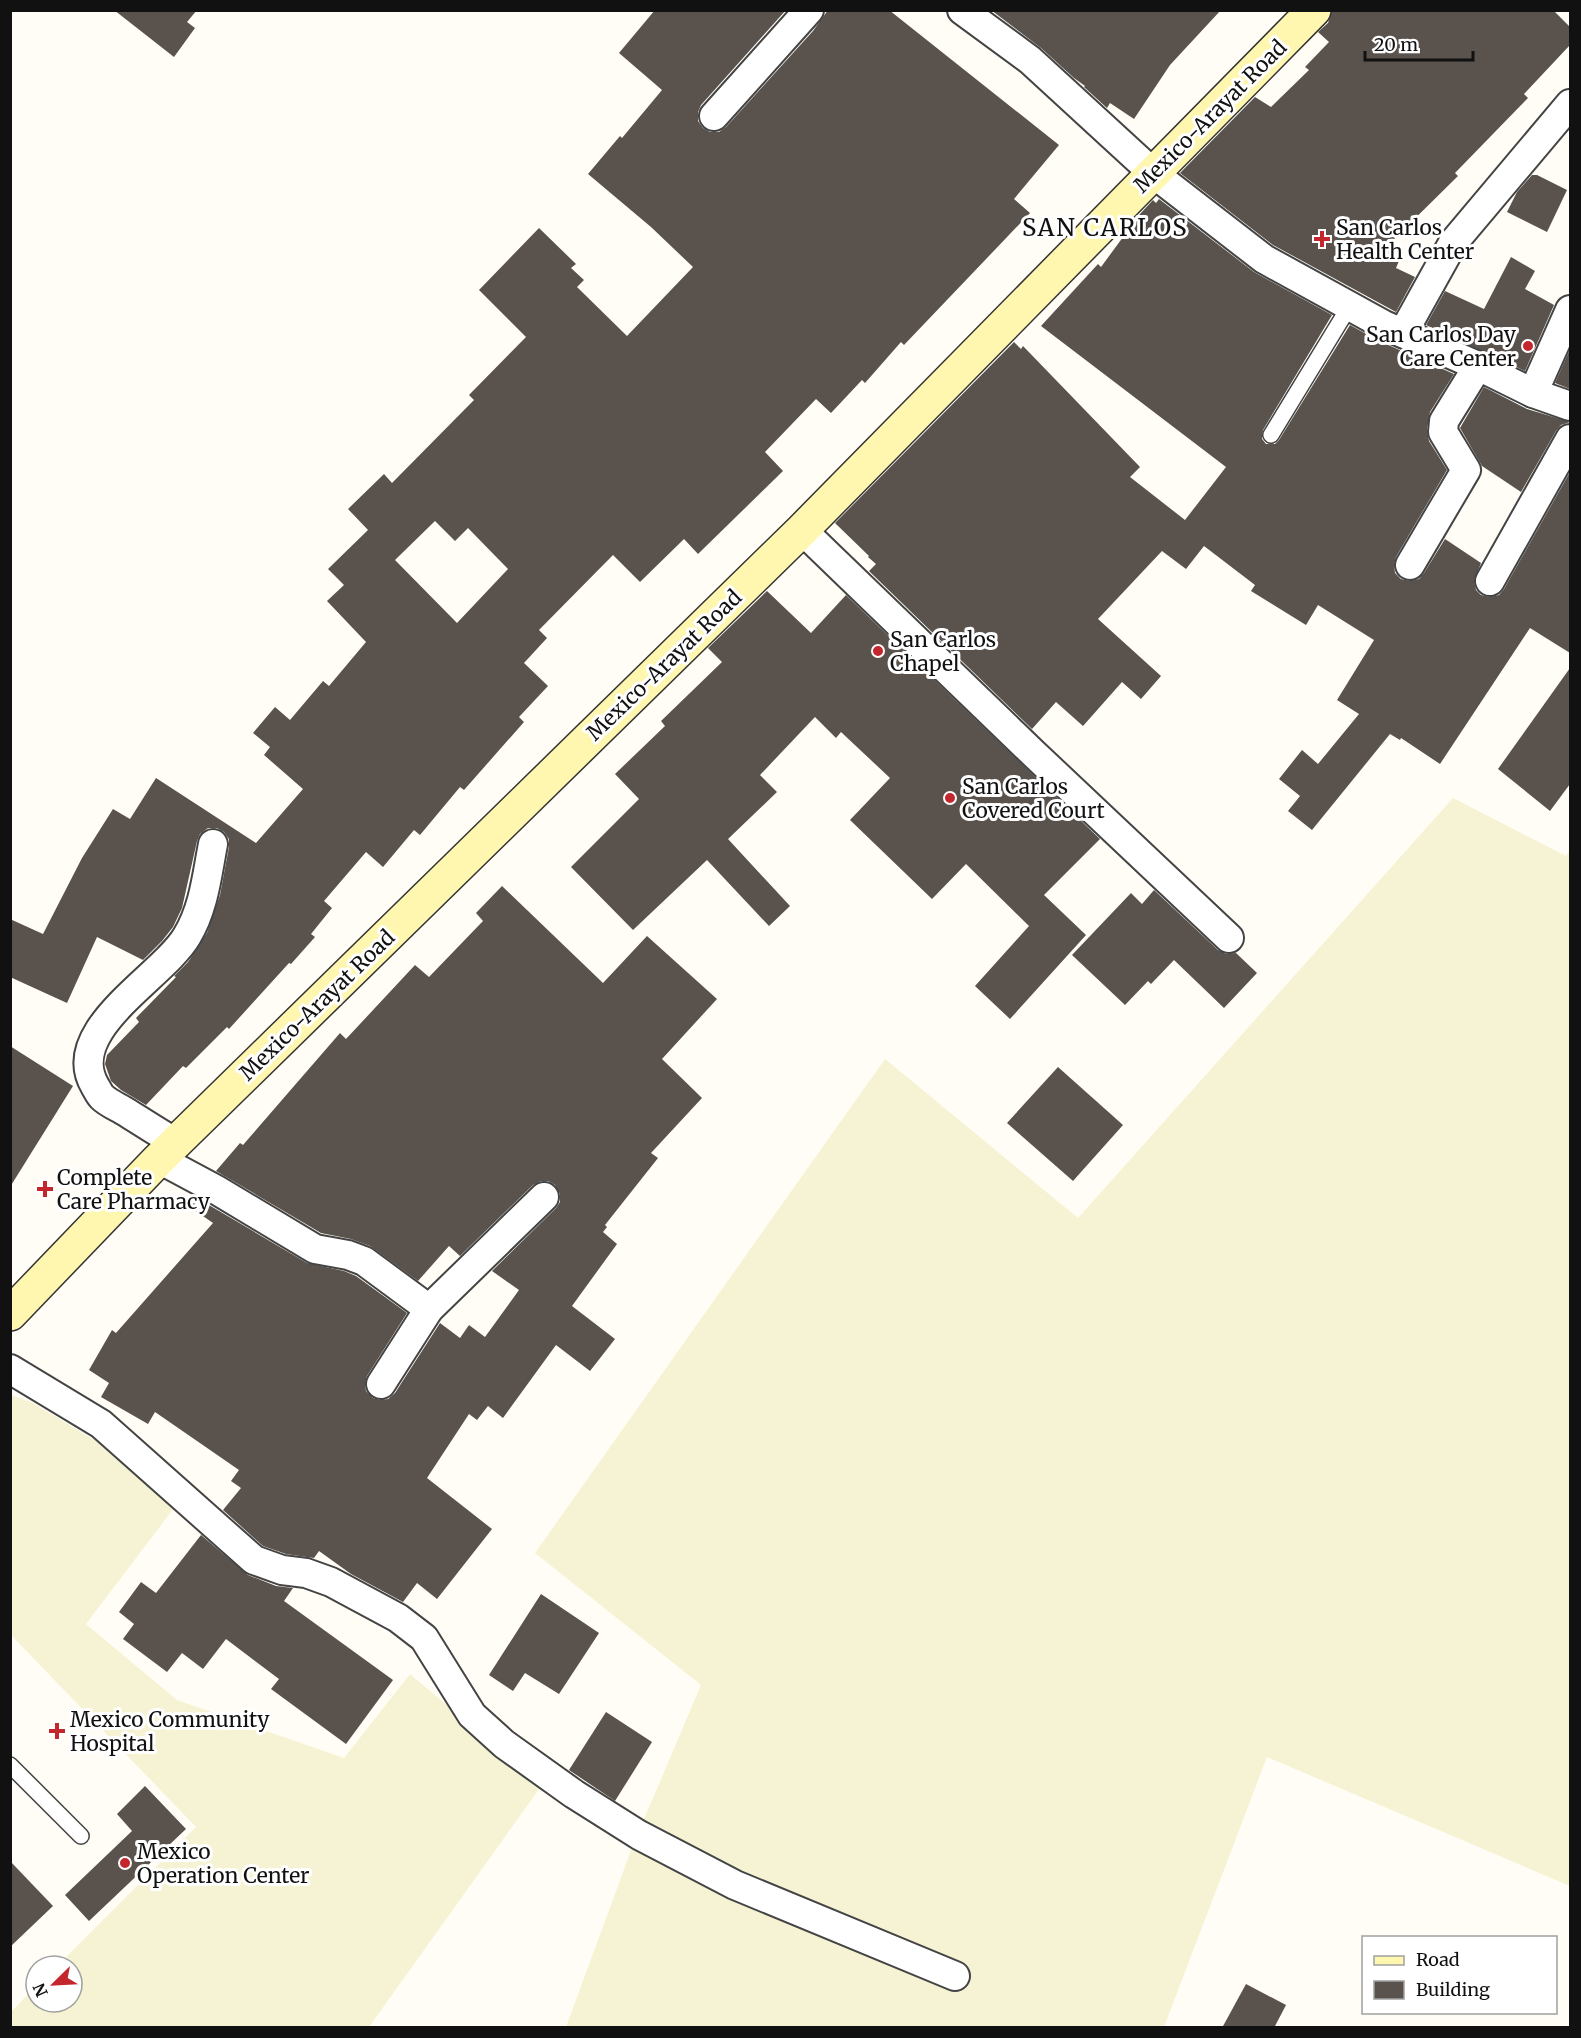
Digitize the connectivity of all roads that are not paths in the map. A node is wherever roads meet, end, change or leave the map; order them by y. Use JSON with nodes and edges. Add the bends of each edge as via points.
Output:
{"nodes":[{"id":1,"x":810,"y":10,"type":"edge"},
{"id":2,"x":962,"y":10,"type":"edge"},
{"id":3,"x":1314,"y":10,"type":"edge"},
{"id":4,"x":1570,"y":104,"type":"edge"},
{"id":5,"x":714,"y":116,"type":"dead end"},
{"id":6,"x":1153,"y":173,"type":"junction"},
{"id":7,"x":1349,"y":307,"type":"junction"},
{"id":8,"x":1570,"y":310,"type":"edge"},
{"id":9,"x":1403,"y":333,"type":"junction"},
{"id":10,"x":1478,"y":366,"type":"junction"},
{"id":11,"x":1533,"y":393,"type":"junction"},
{"id":12,"x":1570,"y":406,"type":"edge"},
{"id":13,"x":1271,"y":435,"type":"dead end"},
{"id":14,"x":1570,"y":439,"type":"edge"},
{"id":15,"x":802,"y":530,"type":"junction"},
{"id":16,"x":1410,"y":565,"type":"dead end"},
{"id":17,"x":1490,"y":581,"type":"dead end"},
{"id":18,"x":213,"y":844,"type":"dead end"},
{"id":19,"x":1229,"y":938,"type":"dead end"},
{"id":20,"x":168,"y":1151,"type":"junction"},
{"id":21,"x":544,"y":1197,"type":"dead end"},
{"id":22,"x":429,"y":1309,"type":"junction"},
{"id":23,"x":10,"y":1314,"type":"edge"},
{"id":24,"x":10,"y":1370,"type":"edge"},
{"id":25,"x":381,"y":1384,"type":"dead end"},
{"id":26,"x":10,"y":1765,"type":"edge"},
{"id":27,"x":81,"y":1836,"type":"dead end"},
{"id":28,"x":955,"y":1976,"type":"dead end"}],
"edges":[{"from":1,"to":5,"type":"street"},
{"from":2,"to":6,"type":"street","via":[[1030,60]]},
{"from":3,"to":6,"type":"main road","name":"Mexico-Arayat Road"},
{"from":4,"to":9,"type":"street","via":[[1453,243]]},
{"from":6,"to":7,"type":"street","via":[[1264,259]]},
{"from":6,"to":15,"type":"main road","name":"Mexico-Arayat Road"},
{"from":7,"to":9,"type":"street"},
{"from":7,"to":13,"type":"lane"},
{"from":8,"to":11,"type":"street"},
{"from":9,"to":10,"type":"street"},
{"from":10,"to":11,"type":"street"},
{"from":10,"to":16,"type":"street","via":[[1444,421],[1443,432],[1466,470]]},
{"from":11,"to":12,"type":"street"},
{"from":14,"to":17,"type":"street"},
{"from":15,"to":19,"type":"street"},
{"from":15,"to":20,"type":"main road","name":"Mexico-Arayat Road"},
{"from":18,"to":20,"type":"street","via":[[200,909],[186,937],[126,998],[88,1052],[87,1067],[101,1097]]},
{"from":20,"to":22,"type":"street","via":[[215,1189],[315,1249],[364,1261]]},
{"from":20,"to":23,"type":"main road","name":"Mexico-Arayat Road"},
{"from":21,"to":22,"type":"street"},
{"from":22,"to":25,"type":"street"},
{"from":24,"to":28,"type":"street","via":[[100,1424],[254,1560],[331,1582],[398,1618],[424,1638],[472,1715],[504,1744],[574,1794],[639,1835],[735,1885]]},
{"from":26,"to":27,"type":"lane"}]}
